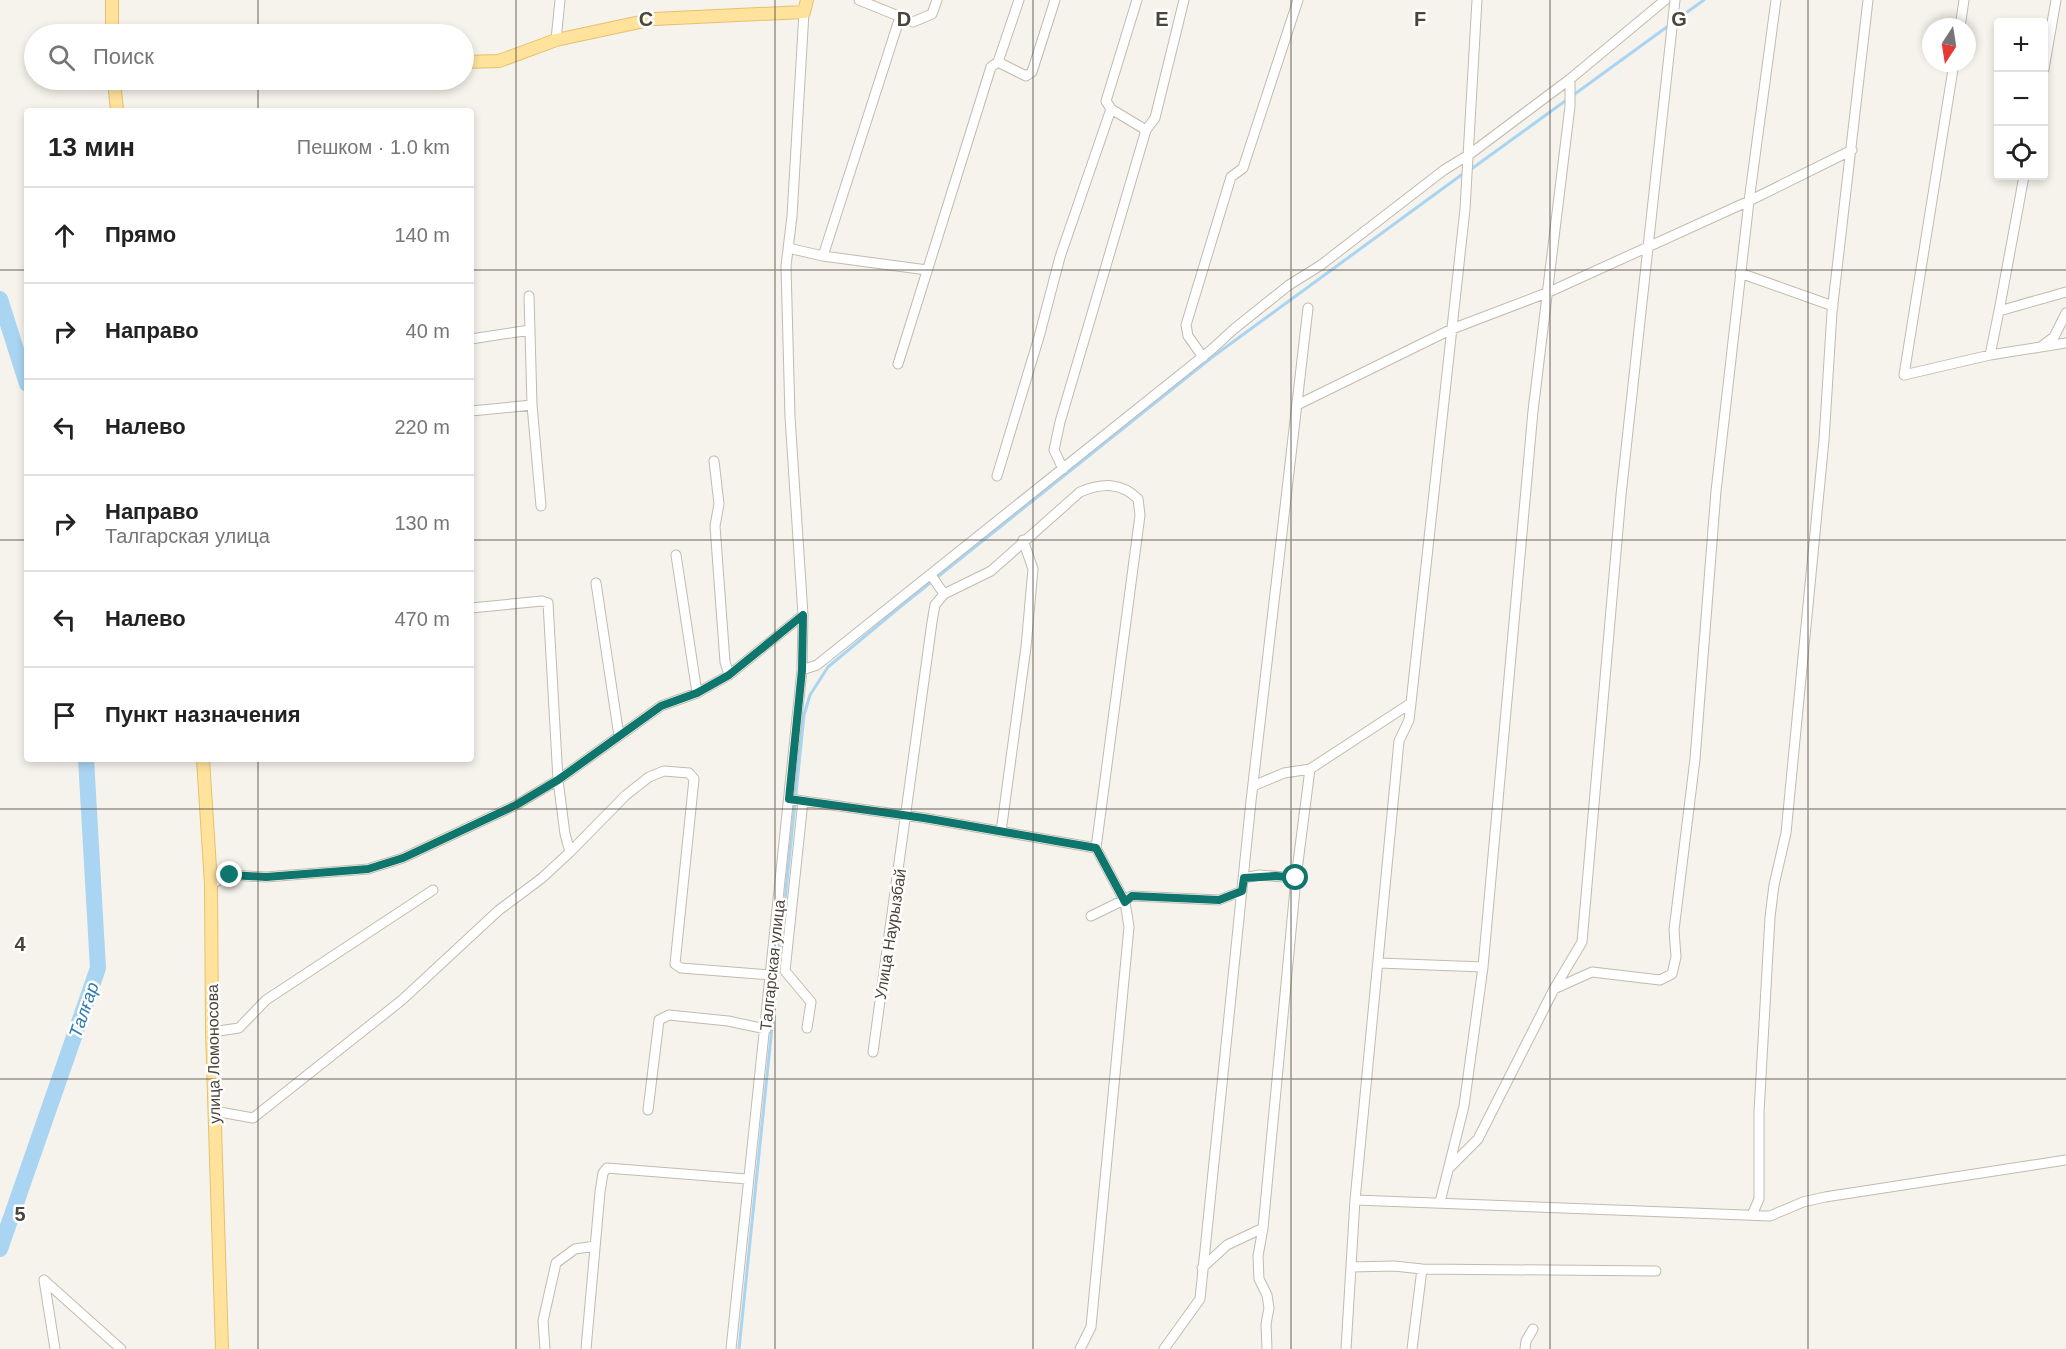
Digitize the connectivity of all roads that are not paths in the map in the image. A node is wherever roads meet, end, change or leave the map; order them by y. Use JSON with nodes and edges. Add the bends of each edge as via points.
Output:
{"nodes":[{"id":1,"x":112,"y":0,"type":"edge"},
{"id":2,"x":560,"y":0,"type":"edge"},
{"id":3,"x":859,"y":0,"type":"edge"},
{"id":4,"x":937,"y":0,"type":"edge"},
{"id":5,"x":1019,"y":0,"type":"edge"},
{"id":6,"x":1055,"y":0,"type":"edge"},
{"id":7,"x":1137,"y":0,"type":"edge"},
{"id":8,"x":1184,"y":0,"type":"edge"},
{"id":9,"x":1298,"y":0,"type":"edge"},
{"id":10,"x":1477,"y":0,"type":"edge"},
{"id":11,"x":1665,"y":0,"type":"edge"},
{"id":12,"x":1675,"y":0,"type":"edge"},
{"id":13,"x":1776,"y":0,"type":"edge"},
{"id":14,"x":1868,"y":0,"type":"edge"},
{"id":15,"x":1964,"y":0,"type":"edge"},
{"id":16,"x":2056,"y":0,"type":"edge"},
{"id":17,"x":806,"y":6,"type":"edge"},
{"id":18,"x":900,"y":17,"type":"junction"},
{"id":19,"x":1961,"y":18,"type":"edge"},
{"id":20,"x":112,"y":24,"type":"edge"},
{"id":21,"x":556,"y":40,"type":"junction"},
{"id":22,"x":2048,"y":42,"type":"edge"},
{"id":23,"x":474,"y":62,"type":"edge"},
{"id":24,"x":998,"y":62,"type":"junction"},
{"id":25,"x":1953,"y":72,"type":"edge"},
{"id":26,"x":1570,"y":78,"type":"junction"},
{"id":27,"x":115,"y":90,"type":"edge"},
{"id":28,"x":117,"y":108,"type":"edge"},
{"id":29,"x":1111,"y":109,"type":"junction"},
{"id":30,"x":1146,"y":130,"type":"junction"},
{"id":31,"x":1852,"y":150,"type":"junction"},
{"id":32,"x":1470,"y":154,"type":"junction"},
{"id":33,"x":2023,"y":180,"type":"edge"},
{"id":34,"x":1749,"y":201,"type":"junction"},
{"id":35,"x":788,"y":248,"type":"junction"},
{"id":36,"x":1647,"y":248,"type":"junction"},
{"id":37,"x":823,"y":256,"type":"junction"},
{"id":38,"x":927,"y":270,"type":"junction"},
{"id":39,"x":1740,"y":273,"type":"junction"},
{"id":40,"x":1549,"y":292,"type":"junction"},
{"id":41,"x":2066,"y":292,"type":"edge"},
{"id":42,"x":529,"y":296,"type":"dead end"},
{"id":43,"x":1833,"y":306,"type":"junction"},
{"id":44,"x":1308,"y":308,"type":"dead end"},
{"id":45,"x":1999,"y":311,"type":"junction"},
{"id":46,"x":2066,"y":313,"type":"edge"},
{"id":47,"x":1452,"y":329,"type":"junction"},
{"id":48,"x":530,"y":330,"type":"junction"},
{"id":49,"x":474,"y":339,"type":"edge"},
{"id":50,"x":2066,"y":343,"type":"edge"},
{"id":51,"x":2040,"y":347,"type":"junction"},
{"id":52,"x":1990,"y":355,"type":"junction"},
{"id":53,"x":1203,"y":357,"type":"junction"},
{"id":54,"x":898,"y":364,"type":"dead end"},
{"id":55,"x":532,"y":405,"type":"junction"},
{"id":56,"x":1297,"y":405,"type":"junction"},
{"id":57,"x":474,"y":411,"type":"edge"},
{"id":58,"x":714,"y":461,"type":"dead end"},
{"id":59,"x":1062,"y":469,"type":"junction"},
{"id":60,"x":997,"y":476,"type":"dead end"},
{"id":61,"x":541,"y":506,"type":"dead end"},
{"id":62,"x":1023,"y":540,"type":"junction"},
{"id":63,"x":676,"y":555,"type":"dead end"},
{"id":64,"x":933,"y":578,"type":"junction"},
{"id":65,"x":596,"y":584,"type":"dead end"},
{"id":66,"x":944,"y":594,"type":"junction"},
{"id":67,"x":474,"y":608,"type":"edge"},
{"id":68,"x":803,"y":615,"type":"junction"},
{"id":69,"x":802,"y":670,"type":"junction"},
{"id":70,"x":729,"y":675,"type":"junction"},
{"id":71,"x":697,"y":693,"type":"junction"},
{"id":72,"x":1411,"y":703,"type":"junction"},
{"id":73,"x":619,"y":736,"type":"junction"},
{"id":74,"x":203,"y":762,"type":"edge"},
{"id":75,"x":1310,"y":769,"type":"junction"},
{"id":76,"x":558,"y":780,"type":"junction"},
{"id":77,"x":1253,"y":786,"type":"junction"},
{"id":78,"x":795,"y":800,"type":"junction"},
{"id":79,"x":907,"y":816,"type":"junction"},
{"id":80,"x":1001,"y":831,"type":"junction"},
{"id":81,"x":1096,"y":848,"type":"junction"},
{"id":82,"x":570,"y":852,"type":"junction"},
{"id":83,"x":1244,"y":878,"type":"junction"},
{"id":84,"x":1296,"y":878,"type":"junction"},
{"id":85,"x":211,"y":884,"type":"junction"},
{"id":86,"x":433,"y":890,"type":"dead end"},
{"id":87,"x":1242,"y":891,"type":"junction"},
{"id":88,"x":1125,"y":902,"type":"junction"},
{"id":89,"x":1091,"y":916,"type":"dead end"},
{"id":90,"x":1379,"y":963,"type":"junction"},
{"id":91,"x":1483,"y":967,"type":"junction"},
{"id":92,"x":771,"y":975,"type":"junction"},
{"id":93,"x":1554,"y":989,"type":"junction"},
{"id":94,"x":807,"y":1028,"type":"dead end"},
{"id":95,"x":766,"y":1029,"type":"junction"},
{"id":96,"x":212,"y":1032,"type":"junction"},
{"id":97,"x":873,"y":1052,"type":"dead end"},
{"id":98,"x":648,"y":1110,"type":"dead end"},
{"id":99,"x":214,"y":1111,"type":"junction"},
{"id":100,"x":2066,"y":1160,"type":"edge"},
{"id":101,"x":1450,"y":1167,"type":"junction"},
{"id":102,"x":747,"y":1179,"type":"junction"},
{"id":103,"x":1355,"y":1200,"type":"junction"},
{"id":104,"x":1440,"y":1202,"type":"junction"},
{"id":105,"x":1752,"y":1215,"type":"junction"},
{"id":106,"x":1263,"y":1228,"type":"junction"},
{"id":107,"x":595,"y":1246,"type":"junction"},
{"id":108,"x":1351,"y":1267,"type":"junction"},
{"id":109,"x":1202,"y":1268,"type":"junction"},
{"id":110,"x":1422,"y":1269,"type":"junction"},
{"id":111,"x":1656,"y":1271,"type":"dead end"},
{"id":112,"x":1533,"y":1329,"type":"dead end"},
{"id":113,"x":56,"y":1349,"type":"edge"},
{"id":114,"x":121,"y":1349,"type":"edge"},
{"id":115,"x":222,"y":1349,"type":"edge"},
{"id":116,"x":545,"y":1349,"type":"edge"},
{"id":117,"x":586,"y":1349,"type":"edge"},
{"id":118,"x":731,"y":1349,"type":"edge"},
{"id":119,"x":1080,"y":1349,"type":"edge"},
{"id":120,"x":1164,"y":1349,"type":"edge"},
{"id":121,"x":1267,"y":1349,"type":"edge"},
{"id":122,"x":1346,"y":1349,"type":"edge"},
{"id":123,"x":1412,"y":1349,"type":"edge"},
{"id":124,"x":1525,"y":1349,"type":"edge"}],
"edges":[{"from":1,"to":20,"type":"main road"},
{"from":2,"to":21,"type":"street"},
{"from":3,"to":18,"type":"street"},
{"from":4,"to":18,"type":"street","via":[[932,14],[913,22]]},
{"from":5,"to":24,"type":"street"},
{"from":6,"to":24,"type":"street","via":[[1032,72],[1026,76]]},
{"from":7,"to":29,"type":"street","via":[[1106,101]]},
{"from":8,"to":30,"type":"street","via":[[1155,118]]},
{"from":9,"to":53,"type":"street","via":[[1243,168],[1231,177],[1186,325],[1188,336]]},
{"from":10,"to":32,"type":"street"},
{"from":11,"to":26,"type":"street"},
{"from":12,"to":36,"type":"street"},
{"from":13,"to":34,"type":"street"},
{"from":14,"to":31,"type":"street"},
{"from":15,"to":19,"type":"street"},
{"from":16,"to":22,"type":"street"},
{"from":17,"to":21,"type":"main road","via":[[654,19]]},
{"from":17,"to":35,"type":"street","name":"Талгарская улица"},
{"from":18,"to":37,"type":"street"},
{"from":21,"to":23,"type":"main road","via":[[499,61]]},
{"from":24,"to":38,"type":"street","via":[[991,66]]},
{"from":25,"to":52,"type":"street","via":[[1904,375]]},
{"from":26,"to":32,"type":"street"},
{"from":26,"to":40,"type":"street"},
{"from":27,"to":28,"type":"main road"},
{"from":29,"to":30,"type":"street"},
{"from":29,"to":60,"type":"street","via":[[1060,257]]},
{"from":30,"to":59,"type":"street","via":[[1060,422],[1054,450]]},
{"from":31,"to":34,"type":"street"},
{"from":31,"to":43,"type":"street"},
{"from":32,"to":47,"type":"street"},
{"from":32,"to":53,"type":"street","via":[[1289,285]]},
{"from":33,"to":45,"type":"street"},
{"from":34,"to":36,"type":"street"},
{"from":34,"to":39,"type":"street"},
{"from":35,"to":37,"type":"street"},
{"from":35,"to":68,"type":"street","name":"Талгарская улица","via":[[790,417]]},
{"from":36,"to":40,"type":"street"},
{"from":36,"to":93,"type":"street","via":[[1605,658],[1582,942]]},
{"from":37,"to":38,"type":"street"},
{"from":38,"to":54,"type":"street"},
{"from":39,"to":43,"type":"street"},
{"from":39,"to":93,"type":"street","via":[[1672,974],[1660,981],[1592,972]]},
{"from":40,"to":47,"type":"street"},
{"from":40,"to":91,"type":"street","via":[[1533,411]]},
{"from":41,"to":45,"type":"street"},
{"from":42,"to":48,"type":"street"},
{"from":43,"to":105,"type":"street","via":[[1786,833],[1770,917],[1759,1112],[1759,1199]]},
{"from":44,"to":56,"type":"street"},
{"from":45,"to":52,"type":"street"},
{"from":46,"to":51,"type":"street","via":[[2054,337]]},
{"from":47,"to":56,"type":"street"},
{"from":47,"to":72,"type":"street"},
{"from":48,"to":49,"type":"street"},
{"from":48,"to":55,"type":"street"},
{"from":50,"to":51,"type":"street"},
{"from":51,"to":52,"type":"street"},
{"from":53,"to":59,"type":"street"},
{"from":55,"to":57,"type":"street"},
{"from":55,"to":61,"type":"street"},
{"from":56,"to":77,"type":"street"},
{"from":58,"to":70,"type":"street","via":[[719,504],[716,537]]},
{"from":59,"to":64,"type":"street"},
{"from":62,"to":66,"type":"street","via":[[991,570]]},
{"from":62,"to":80,"type":"street","via":[[1033,569]]},
{"from":62,"to":81,"type":"street","via":[[1080,492],[1095,485],[1128,489],[1138,499],[1140,515]]},
{"from":63,"to":71,"type":"street"},
{"from":64,"to":66,"type":"street"},
{"from":64,"to":69,"type":"street","via":[[817,665]]},
{"from":65,"to":73,"type":"street"},
{"from":66,"to":79,"type":"street","name":"Улица Наурызбай","via":[[935,605]]},
{"from":67,"to":76,"type":"street","via":[[548,603]]},
{"from":68,"to":69,"type":"street","name":"Талгарская улица"},
{"from":68,"to":70,"type":"street"},
{"from":69,"to":78,"type":"street","name":"Талгарская улица"},
{"from":70,"to":71,"type":"street"},
{"from":71,"to":73,"type":"street","via":[[661,706]]},
{"from":72,"to":75,"type":"street"},
{"from":72,"to":90,"type":"street","via":[[1409,720],[1399,741]]},
{"from":73,"to":76,"type":"street"},
{"from":74,"to":85,"type":"main road","name":"улица Ломоносова"},
{"from":75,"to":77,"type":"street","via":[[1284,773]]},
{"from":75,"to":84,"type":"street"},
{"from":76,"to":82,"type":"street"},
{"from":76,"to":85,"type":"street","via":[[516,805],[403,858],[368,869],[266,877],[230,875]]},
{"from":77,"to":83,"type":"street"},
{"from":78,"to":79,"type":"street"},
{"from":78,"to":92,"type":"street","name":"Талгарская улица"},
{"from":78,"to":94,"type":"street","via":[[785,970],[811,1002]]},
{"from":79,"to":80,"type":"street"},
{"from":79,"to":97,"type":"street","name":"Улица Наурызбай"},
{"from":80,"to":81,"type":"street"},
{"from":81,"to":88,"type":"street"},
{"from":82,"to":92,"type":"street","via":[[649,777],[664,771],[692,775],[675,964],[681,968]]},
{"from":82,"to":99,"type":"street","via":[[499,910],[402,1000],[253,1118]]},
{"from":83,"to":84,"type":"street"},
{"from":83,"to":87,"type":"street"},
{"from":84,"to":106,"type":"street"},
{"from":85,"to":96,"type":"main road","name":"улица Ломоносова"},
{"from":86,"to":96,"type":"street","via":[[266,1000],[239,1028]]},
{"from":87,"to":88,"type":"street","via":[[1219,900],[1132,896]]},
{"from":87,"to":109,"type":"street"},
{"from":88,"to":89,"type":"street"},
{"from":88,"to":119,"type":"street","via":[[1129,927],[1091,1327]]},
{"from":90,"to":91,"type":"street"},
{"from":90,"to":103,"type":"street"},
{"from":91,"to":101,"type":"street","via":[[1464,1106]]},
{"from":92,"to":95,"type":"street","name":"Талгарская улица"},
{"from":93,"to":101,"type":"street","via":[[1478,1139]]},
{"from":95,"to":98,"type":"street","via":[[728,1021],[663,1017],[659,1020]]},
{"from":95,"to":102,"type":"street","name":"Талгарская улица"},
{"from":96,"to":99,"type":"main road","name":"улица Ломоносова"},
{"from":99,"to":115,"type":"main road","name":"улица Ломоносова"},
{"from":100,"to":105,"type":"street","via":[[1835,1195],[1803,1202],[1770,1216]]},
{"from":101,"to":104,"type":"street"},
{"from":102,"to":107,"type":"street","via":[[607,1168],[603,1173]]},
{"from":102,"to":118,"type":"street","name":"Талгарская улица"},
{"from":103,"to":104,"type":"street"},
{"from":103,"to":108,"type":"street"},
{"from":104,"to":105,"type":"street"},
{"from":106,"to":109,"type":"street","via":[[1227,1245]]},
{"from":106,"to":121,"type":"street","via":[[1258,1256],[1259,1279],[1269,1308]]},
{"from":107,"to":116,"type":"street","via":[[575,1249],[556,1263],[543,1321]]},
{"from":107,"to":117,"type":"street"},
{"from":108,"to":110,"type":"street"},
{"from":108,"to":122,"type":"street"},
{"from":109,"to":120,"type":"street","via":[[1200,1299]]},
{"from":110,"to":111,"type":"street"},
{"from":110,"to":123,"type":"street"},
{"from":112,"to":124,"type":"street"},
{"from":113,"to":114,"type":"street","via":[[44,1280]]}]}
